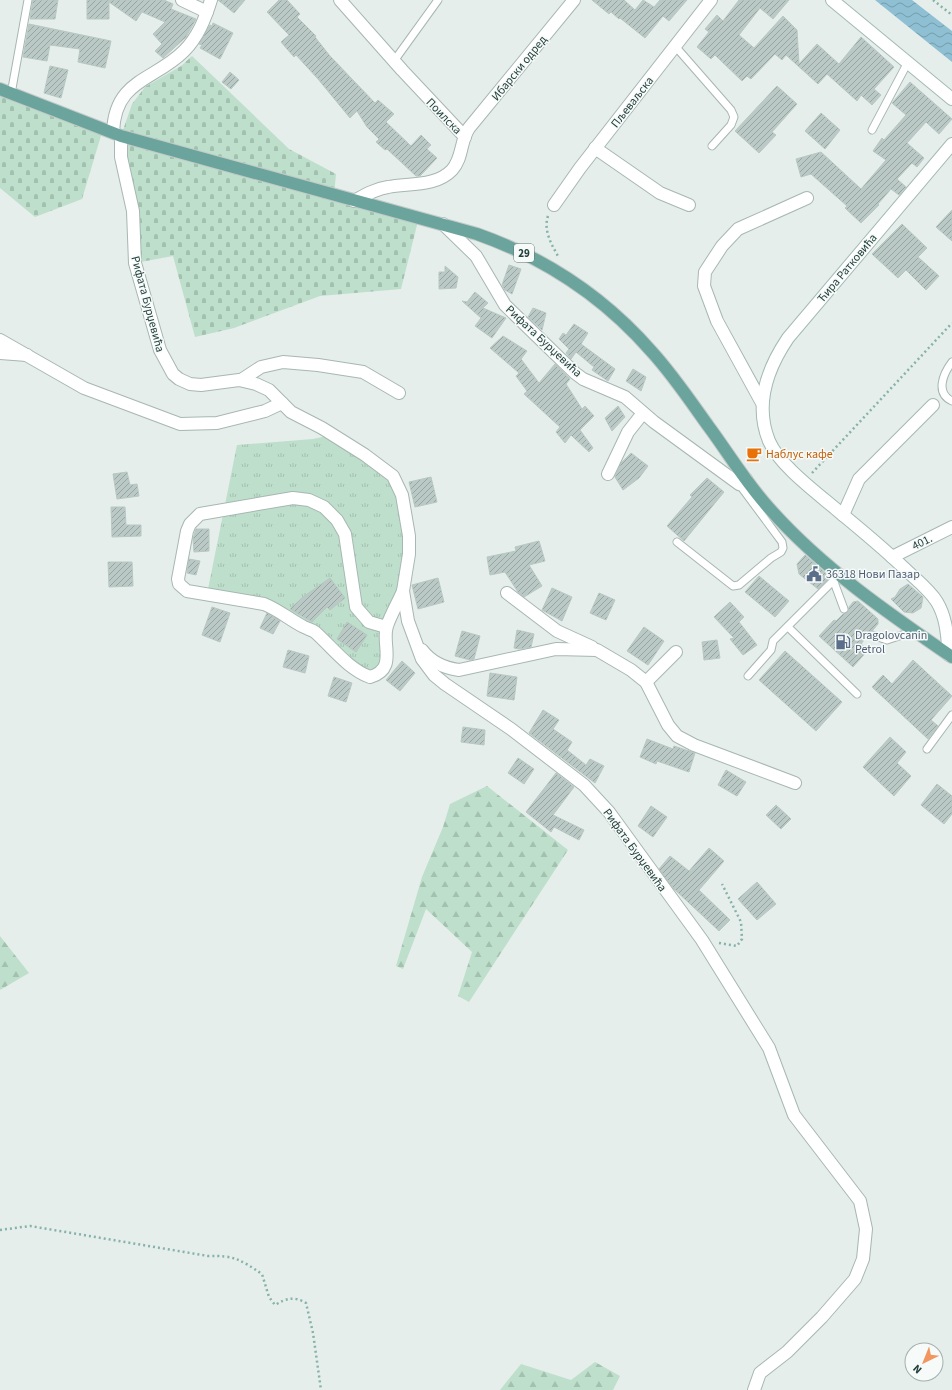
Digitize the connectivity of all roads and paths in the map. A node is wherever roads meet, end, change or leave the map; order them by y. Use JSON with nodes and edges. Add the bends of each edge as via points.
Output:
{"nodes":[{"id":1,"x":28,"y":0,"type":"edge"},
{"id":2,"x":182,"y":0,"type":"edge"},
{"id":3,"x":211,"y":0,"type":"edge"},
{"id":4,"x":340,"y":0,"type":"edge"},
{"id":5,"x":438,"y":0,"type":"edge"},
{"id":6,"x":574,"y":0,"type":"edge"},
{"id":7,"x":711,"y":0,"type":"edge"},
{"id":8,"x":832,"y":0,"type":"edge"},
{"id":9,"x":933,"y":0,"type":"edge"},
{"id":10,"x":207,"y":12,"type":"junction"},
{"id":11,"x":952,"y":15,"type":"edge"},
{"id":12,"x":675,"y":46,"type":"junction"},
{"id":13,"x":394,"y":61,"type":"junction"},
{"id":14,"x":908,"y":62,"type":"junction"},
{"id":15,"x":5,"y":91,"type":"edge"},
{"id":16,"x":952,"y":99,"type":"edge"},
{"id":17,"x":872,"y":130,"type":"dead end"},
{"id":18,"x":117,"y":134,"type":"junction"},
{"id":19,"x":465,"y":136,"type":"junction"},
{"id":20,"x":952,"y":144,"type":"edge"},
{"id":21,"x":712,"y":146,"type":"dead end"},
{"id":22,"x":596,"y":148,"type":"junction"},
{"id":23,"x":807,"y":198,"type":"dead end"},
{"id":24,"x":354,"y":201,"type":"junction"},
{"id":25,"x":554,"y":205,"type":"joint"},
{"id":26,"x":689,"y":205,"type":"dead end"},
{"id":27,"x":443,"y":224,"type":"junction"},
{"id":28,"x":563,"y":274,"type":"junction"},
{"id":29,"x":952,"y":323,"type":"edge"},
{"id":30,"x":0,"y":340,"type":"edge"},
{"id":31,"x":0,"y":354,"type":"edge"},
{"id":32,"x":28,"y":356,"type":"junction"},
{"id":33,"x":952,"y":362,"type":"edge"},
{"id":34,"x":241,"y":380,"type":"junction"},
{"id":35,"x":399,"y":393,"type":"dead end"},
{"id":36,"x":945,"y":396,"type":"junction"},
{"id":37,"x":952,"y":401,"type":"edge"},
{"id":38,"x":282,"y":403,"type":"junction"},
{"id":39,"x":762,"y":403,"type":"junction"},
{"id":40,"x":933,"y":405,"type":"joint"},
{"id":41,"x":643,"y":412,"type":"junction"},
{"id":42,"x":608,"y":474,"type":"dead end"},
{"id":43,"x":743,"y":482,"type":"junction"},
{"id":44,"x":803,"y":482,"type":"junction"},
{"id":45,"x":843,"y":515,"type":"junction"},
{"id":46,"x":952,"y":527,"type":"edge"},
{"id":47,"x":677,"y":542,"type":"dead end"},
{"id":48,"x":892,"y":557,"type":"junction"},
{"id":49,"x":837,"y":578,"type":"junction"},
{"id":50,"x":403,"y":591,"type":"junction"},
{"id":51,"x":507,"y":592,"type":"dead end"},
{"id":52,"x":844,"y":609,"type":"dead end"},
{"id":53,"x":386,"y":627,"type":"junction"},
{"id":54,"x":788,"y":627,"type":"junction"},
{"id":55,"x":914,"y":631,"type":"junction"},
{"id":56,"x":872,"y":635,"type":"dead end"},
{"id":57,"x":414,"y":639,"type":"junction"},
{"id":58,"x":597,"y":650,"type":"junction"},
{"id":59,"x":676,"y":652,"type":"dead end"},
{"id":60,"x":950,"y":656,"type":"edge"},
{"id":61,"x":748,"y":676,"type":"dead end"},
{"id":62,"x":646,"y":682,"type":"junction"},
{"id":63,"x":857,"y":694,"type":"dead end"},
{"id":64,"x":952,"y":715,"type":"edge"},
{"id":65,"x":927,"y":749,"type":"dead end"},
{"id":66,"x":796,"y":783,"type":"dead end"},
{"id":67,"x":722,"y":884,"type":"dead end"},
{"id":68,"x":702,"y":940,"type":"junction"},
{"id":69,"x":0,"y":1230,"type":"edge"},
{"id":70,"x":321,"y":1390,"type":"edge"},
{"id":71,"x":754,"y":1390,"type":"edge"}],
"edges":[{"from":1,"to":15,"type":"lane"},
{"from":2,"to":10,"type":"street"},
{"from":3,"to":10,"type":"street"},
{"from":4,"to":13,"type":"street","name":"Поилска"},
{"from":5,"to":13,"type":"lane"},
{"from":6,"to":19,"type":"street","name":"Ибарски одред"},
{"from":7,"to":12,"type":"street","name":"Пљеваљска"},
{"from":8,"to":14,"type":"street"},
{"from":9,"to":11,"type":"path"},
{"from":10,"to":18,"type":"street","via":[[198,33],[184,51],[169,64],[135,84],[128,92],[115,114]]},
{"from":12,"to":21,"type":"lane","via":[[731,110],[734,117]]},
{"from":12,"to":22,"type":"street","name":"Пљеваљска"},
{"from":13,"to":19,"type":"street","name":"Поилска"},
{"from":14,"to":16,"type":"street"},
{"from":14,"to":17,"type":"lane"},
{"from":15,"to":18,"type":"main road","name":"Рифата Бурџевића","number":"29"},
{"from":18,"to":24,"type":"main road","name":"Рифата Бурџевића","number":"29"},
{"from":18,"to":34,"type":"street","name":"Рифата Бурџевића","via":[[133,211],[135,263],[162,356],[173,374],[190,384]]},
{"from":19,"to":24,"type":"street","name":"Поилска","via":[[453,169],[445,176],[382,188]]},
{"from":20,"to":39,"type":"street","name":"Ћира Ратковића","via":[[788,338],[774,359],[767,376]]},
{"from":22,"to":25,"type":"street","name":"Пљеваљска"},
{"from":22,"to":26,"type":"street","via":[[660,193]]},
{"from":23,"to":39,"type":"street","name":"Ћира Ратковића","via":[[738,229],[722,246],[705,272],[704,286],[717,321]]},
{"from":24,"to":27,"type":"main road","name":"Рифата Бурџевића","number":"29"},
{"from":25,"to":28,"type":"path","via":[[546,228]]},
{"from":27,"to":28,"type":"main road","name":"Рифата Бурџевића","number":"29","via":[[509,246]]},
{"from":27,"to":41,"type":"street","name":"Рифата Бурџевића","via":[[476,256],[505,305],[555,355],[583,379],[619,393]]},
{"from":28,"to":43,"type":"main road","name":"Рифата Бурџевића","number":"29","via":[[607,308],[654,353]]},
{"from":29,"to":44,"type":"path"},
{"from":30,"to":32,"type":"street"},
{"from":31,"to":32,"type":"street"},
{"from":32,"to":38,"type":"street","via":[[84,388],[180,424],[217,423]]},
{"from":33,"to":36,"type":"lane","via":[[943,378],[942,390]]},
{"from":34,"to":35,"type":"street","via":[[261,367],[283,362],[364,372]]},
{"from":34,"to":38,"type":"street","name":"Рифата Бурџевића","via":[[269,390]]},
{"from":36,"to":37,"type":"lane"},
{"from":36,"to":40,"type":"lane"},
{"from":38,"to":50,"type":"street","name":"Рифата Бурџевића","via":[[291,412],[364,454],[393,476],[402,495],[409,536]]},
{"from":39,"to":44,"type":"street","name":"Ћира Ратковића","via":[[763,420],[769,441],[779,457]]},
{"from":40,"to":45,"type":"street","via":[[858,479]]},
{"from":41,"to":42,"type":"street","via":[[628,432]]},
{"from":41,"to":43,"type":"street","name":"Рифата Бурџевића"},
{"from":43,"to":47,"type":"lane","via":[[782,542],[784,548],[781,552],[739,585],[733,586]]},
{"from":43,"to":49,"type":"main road","name":"Рифата Бурџевића","number":"29"},
{"from":44,"to":45,"type":"street","name":"Ћира Ратковића"},
{"from":45,"to":48,"type":"street","name":"Ћира Ратковића"},
{"from":46,"to":48,"type":"street","name":"401."},
{"from":48,"to":60,"type":"street","name":"Ћира Ратковића","via":[[937,601],[945,619]]},
{"from":49,"to":52,"type":"lane"},
{"from":49,"to":54,"type":"lane"},
{"from":49,"to":55,"type":"main road","name":"Рифата Бурџевића","number":"29"},
{"from":50,"to":53,"type":"street","name":"Рифата Бурџевића"},
{"from":50,"to":57,"type":"street","name":"Рифата Бурџевића"},
{"from":51,"to":58,"type":"street","via":[[557,631]]},
{"from":53,"to":53,"type":"street","name":"Рифата Бурџевића","via":[[387,659],[380,672],[370,677],[363,675],[348,663],[314,631],[274,608],[264,604],[187,591],[178,578],[190,524],[200,514],[285,499],[301,499],[324,507],[341,526],[347,542],[356,607],[369,622]]},
{"from":54,"to":61,"type":"lane","via":[[773,640],[771,650]]},
{"from":54,"to":63,"type":"lane"},
{"from":55,"to":56,"type":"lane","via":[[887,640]]},
{"from":55,"to":60,"type":"main road","number":"29"},
{"from":57,"to":58,"type":"street","name":"Рифата Бурџевића","via":[[438,664],[448,669],[459,670],[556,649]]},
{"from":57,"to":68,"type":"street","name":"Рифата Бурџевића","via":[[422,659],[434,675],[584,786],[609,812]]},
{"from":58,"to":62,"type":"street","name":"Рифата Бурџевића"},
{"from":59,"to":62,"type":"street"},
{"from":62,"to":66,"type":"street","name":"Рифата Бурџевића","via":[[668,725],[677,736],[694,745]]},
{"from":64,"to":65,"type":"lane"},
{"from":67,"to":68,"type":"path","via":[[741,922],[742,940],[737,946]]},
{"from":68,"to":71,"type":"street","name":"Рифата Бурџевића","via":[[769,1048],[794,1115],[860,1202],[866,1229],[863,1259],[855,1279],[787,1352],[760,1373]]},
{"from":69,"to":70,"type":"path","via":[[30,1226],[208,1256],[227,1255],[244,1263],[262,1274],[269,1297],[275,1305],[283,1300],[298,1298],[306,1303]]}]}
